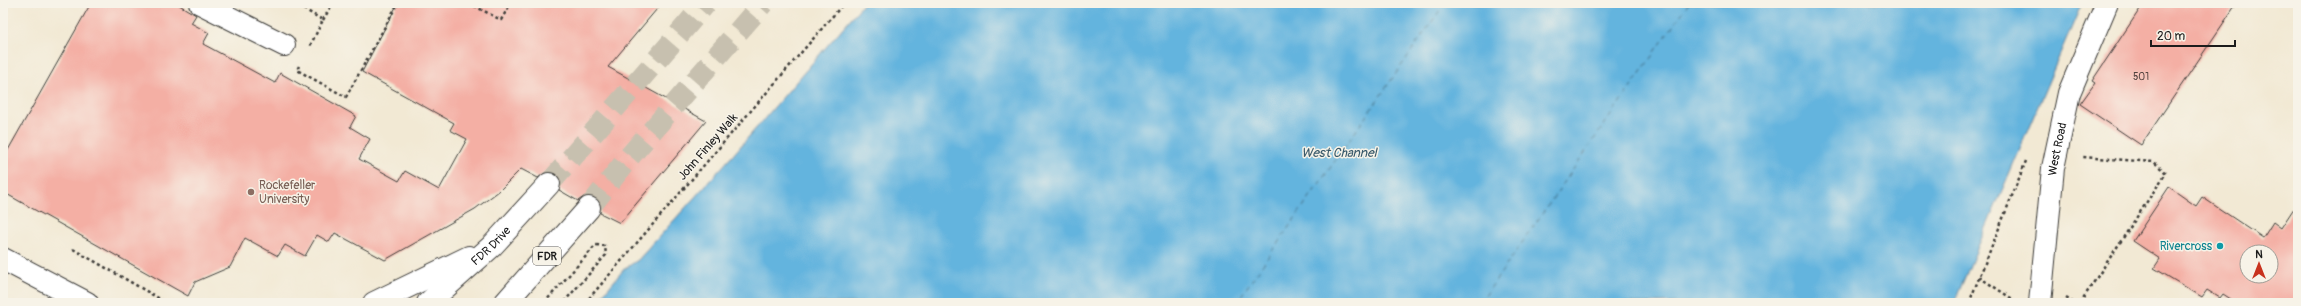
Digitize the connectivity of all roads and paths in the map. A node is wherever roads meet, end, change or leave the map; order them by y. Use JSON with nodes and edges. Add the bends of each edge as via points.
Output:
{"nodes":[{"id":1,"x":200,"y":3,"type":"edge"},
{"id":2,"x":293,"y":3,"type":"edge"},
{"id":3,"x":333,"y":3,"type":"edge"},
{"id":4,"x":398,"y":3,"type":"edge"},
{"id":5,"x":469,"y":3,"type":"edge"},
{"id":6,"x":511,"y":3,"type":"edge"},
{"id":7,"x":518,"y":3,"type":"edge"},
{"id":8,"x":521,"y":3,"type":"edge"},
{"id":9,"x":844,"y":3,"type":"edge"},
{"id":10,"x":2107,"y":3,"type":"edge"},
{"id":11,"x":323,"y":20,"type":"junction"},
{"id":12,"x":284,"y":45,"type":"dead end"},
{"id":13,"x":308,"y":49,"type":"dead end"},
{"id":14,"x":301,"y":63,"type":"dead end"},
{"id":15,"x":2056,"y":155,"type":"junction"},
{"id":16,"x":549,"y":184,"type":"tunnel mouth"},
{"id":17,"x":589,"y":208,"type":"tunnel mouth"},
{"id":18,"x":492,"y":246,"type":"junction"},
{"id":19,"x":73,"y":249,"type":"dead end"},
{"id":20,"x":3,"y":259,"type":"edge"},
{"id":21,"x":1979,"y":277,"type":"dead end"},
{"id":22,"x":87,"y":303,"type":"edge"},
{"id":23,"x":167,"y":303,"type":"edge"},
{"id":24,"x":374,"y":303,"type":"edge"},
{"id":25,"x":428,"y":303,"type":"edge"},
{"id":26,"x":505,"y":303,"type":"edge"},
{"id":27,"x":544,"y":303,"type":"edge"},
{"id":28,"x":563,"y":303,"type":"edge"},
{"id":29,"x":585,"y":303,"type":"edge"},
{"id":30,"x":2020,"y":303,"type":"edge"},
{"id":31,"x":2040,"y":303,"type":"edge"},
{"id":32,"x":2080,"y":303,"type":"edge"}],
"edges":[{"from":1,"to":12,"type":"main road"},
{"from":2,"to":11,"type":"path"},
{"from":3,"to":11,"type":"path"},
{"from":4,"to":14,"type":"path","via":[[346,97],[297,70]]},
{"from":5,"to":6,"type":"path","via":[[501,20]]},
{"from":7,"to":8,"type":"path"},
{"from":9,"to":29,"type":"path","name":"John Finley Walk"},
{"from":10,"to":15,"type":"main road","name":"West Road","via":[[2069,93]]},
{"from":11,"to":13,"type":"path"},
{"from":15,"to":31,"type":"main road","name":"West Road"},
{"from":15,"to":32,"type":"path","via":[[2154,162],[2166,173]]},
{"from":16,"to":18,"type":"main road","name":"FDR Drive"},
{"from":17,"to":26,"type":"main road","number":"FDR"},
{"from":18,"to":24,"type":"main road"},
{"from":18,"to":25,"type":"main road","name":"FDR Drive"},
{"from":19,"to":23,"type":"path"},
{"from":20,"to":22,"type":"main road"},
{"from":21,"to":30,"type":"path"},
{"from":27,"to":28,"type":"path","via":[[596,246],[605,246],[606,255]]}]}
